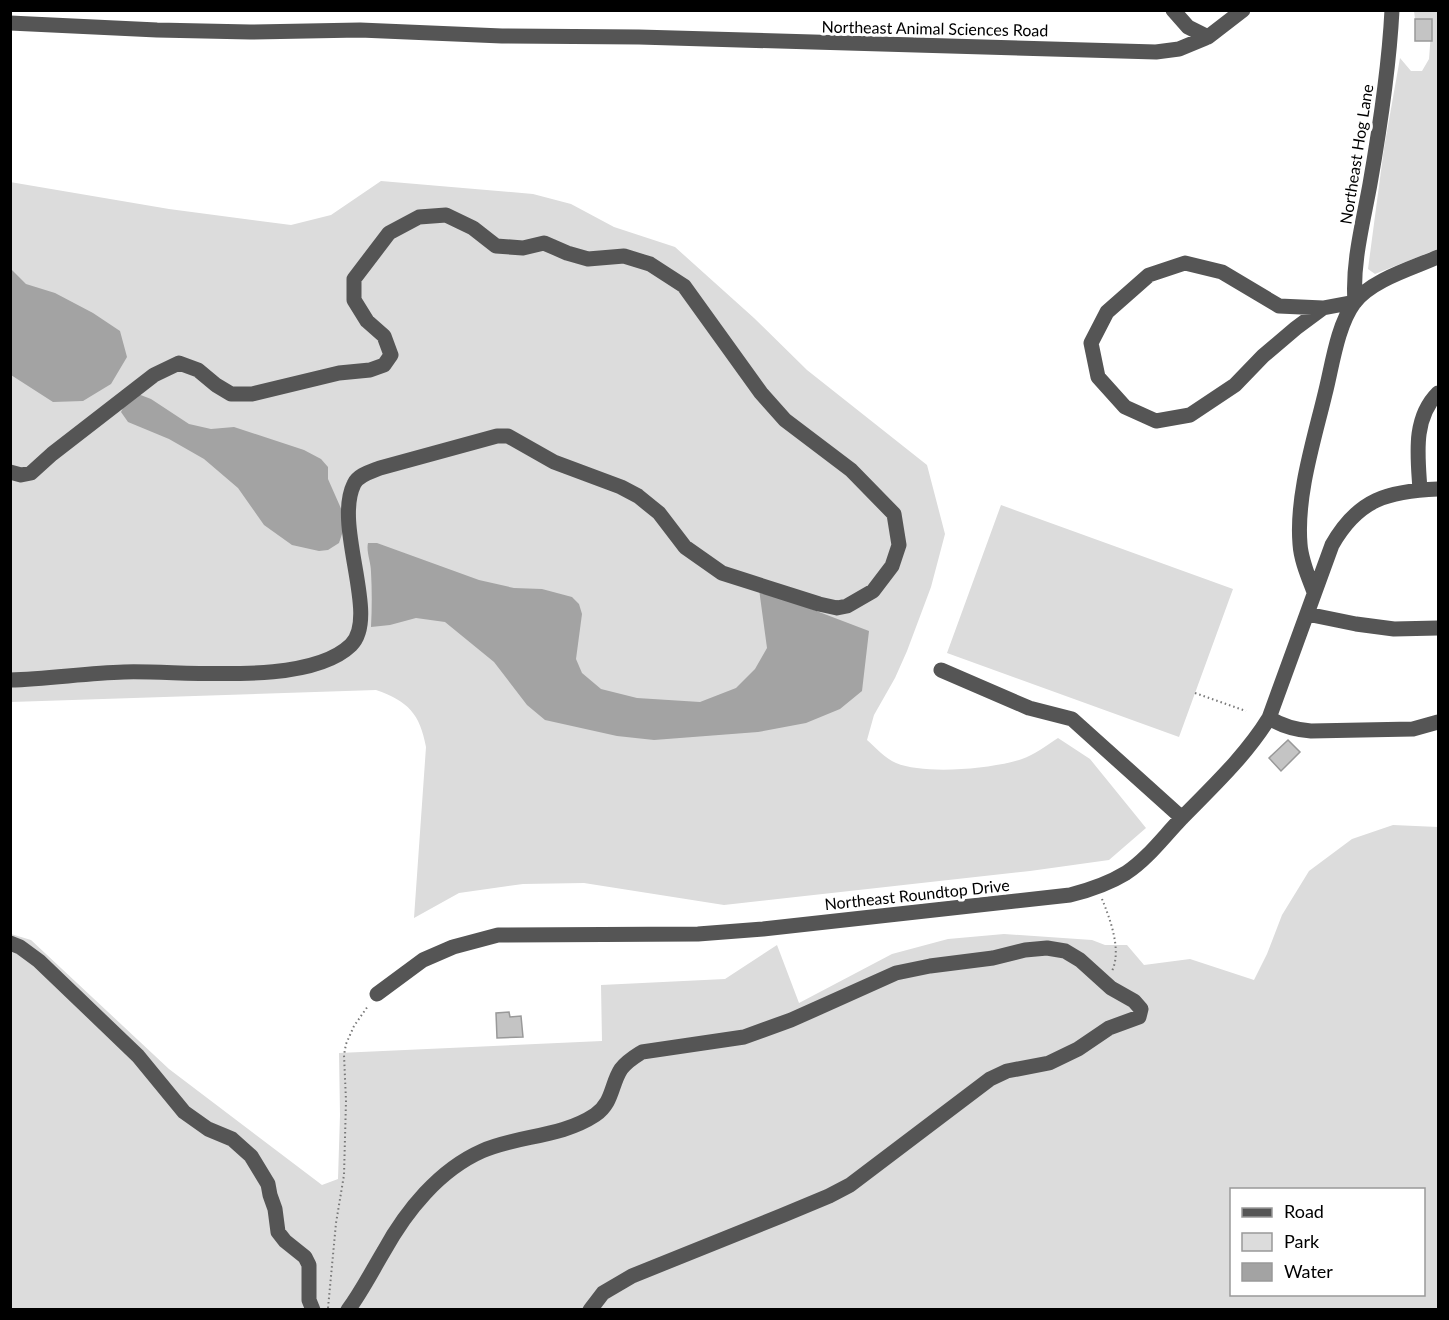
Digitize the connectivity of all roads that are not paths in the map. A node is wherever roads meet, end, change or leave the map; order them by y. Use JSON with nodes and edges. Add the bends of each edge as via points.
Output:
{"nodes":[{"id":1,"x":1173,"y":10,"type":"edge"},
{"id":2,"x":1244,"y":10,"type":"edge"},
{"id":3,"x":1392,"y":10,"type":"edge"},
{"id":4,"x":10,"y":22,"type":"edge"},
{"id":5,"x":1208,"y":37,"type":"junction"},
{"id":6,"x":1438,"y":257,"type":"edge"},
{"id":7,"x":1355,"y":302,"type":"junction"},
{"id":8,"x":1323,"y":308,"type":"junction"},
{"id":9,"x":1438,"y":393,"type":"edge"},
{"id":10,"x":10,"y":472,"type":"edge"},
{"id":11,"x":1438,"y":489,"type":"edge"},
{"id":12,"x":1420,"y":490,"type":"junction"},
{"id":13,"x":1314,"y":592,"type":"junction"},
{"id":14,"x":1307,"y":614,"type":"junction"},
{"id":15,"x":1438,"y":628,"type":"edge"},
{"id":16,"x":941,"y":670,"type":"dead end"},
{"id":17,"x":10,"y":680,"type":"edge"},
{"id":18,"x":1269,"y":718,"type":"junction"},
{"id":19,"x":1438,"y":722,"type":"edge"},
{"id":20,"x":1182,"y":818,"type":"junction"},
{"id":21,"x":10,"y":944,"type":"edge"},
{"id":22,"x":377,"y":994,"type":"road end"},
{"id":23,"x":313,"y":1310,"type":"edge"},
{"id":24,"x":348,"y":1310,"type":"edge"},
{"id":25,"x":590,"y":1310,"type":"edge"}],
"edges":[{"from":1,"to":5,"type":"street","via":[[1188,27]]},
{"from":2,"to":5,"type":"street","name":"Northeast Animal Sciences Road"},
{"from":3,"to":7,"type":"street","name":"Northeast Hog Lane","via":[[1382,105],[1355,269]]},
{"from":4,"to":5,"type":"street","name":"Northeast Animal Sciences Road","via":[[157,30],[360,30],[1156,52],[1179,49]]},
{"from":6,"to":7,"type":"street","via":[[1382,281]]},
{"from":7,"to":8,"type":"street"},
{"from":7,"to":13,"type":"street","via":[[1336,346],[1301,510],[1300,544]]},
{"from":8,"to":8,"type":"street","via":[[1279,306],[1222,272],[1185,263],[1149,275],[1107,312],[1091,343],[1098,377],[1125,407],[1156,421],[1190,415],[1235,385],[1263,356]]},
{"from":9,"to":12,"type":"street","via":[[1426,409],[1418,440]]},
{"from":10,"to":17,"type":"street","via":[[31,473],[154,375],[179,363],[198,370],[231,394],[252,394],[384,365],[392,355],[389,346],[354,300],[354,279],[389,233],[419,217],[446,215],[473,228],[496,246],[523,248],[544,243],[588,259],[624,256],[650,264],[684,286],[785,420],[851,470],[894,514],[899,545],[892,566],[873,591],[847,606],[819,604],[722,573],[686,547],[659,513],[638,496],[554,462],[508,436],[497,436],[380,468],[354,483],[349,535],[361,601],[360,627],[353,644],[334,657],[313,665],[249,674],[127,672]]},
{"from":11,"to":12,"type":"street","name":"Northeast Roundtop Drive"},
{"from":12,"to":13,"type":"street","name":"Northeast Roundtop Drive","via":[[1378,498],[1355,513],[1332,545]]},
{"from":13,"to":14,"type":"street","name":"Northeast Roundtop Drive"},
{"from":14,"to":15,"type":"street","via":[[1394,629]]},
{"from":14,"to":18,"type":"street","name":"Northeast Roundtop Drive"},
{"from":16,"to":20,"type":"street","via":[[1029,708],[1072,719]]},
{"from":18,"to":19,"type":"street","via":[[1311,731],[1413,729]]},
{"from":18,"to":20,"type":"street","name":"Northeast Roundtop Drive","via":[[1243,755]]},
{"from":20,"to":22,"type":"street","name":"Northeast Roundtop Drive","via":[[1128,872],[1098,888],[1070,895],[698,934],[498,935],[423,960]]},
{"from":21,"to":23,"type":"street","via":[[39,961],[138,1056],[184,1112],[208,1129],[232,1139],[251,1156],[268,1184],[278,1233],[309,1265],[309,1300]]},
{"from":24,"to":25,"type":"street","via":[[412,1208],[450,1170],[484,1150],[553,1133],[601,1112],[620,1071],[628,1060],[642,1052],[744,1037],[896,973],[1047,948],[1065,951],[1080,960],[1141,1009],[1139,1017],[1109,1028],[1048,1063],[1007,1071],[990,1079],[850,1185],[632,1276],[603,1293]]}]}
